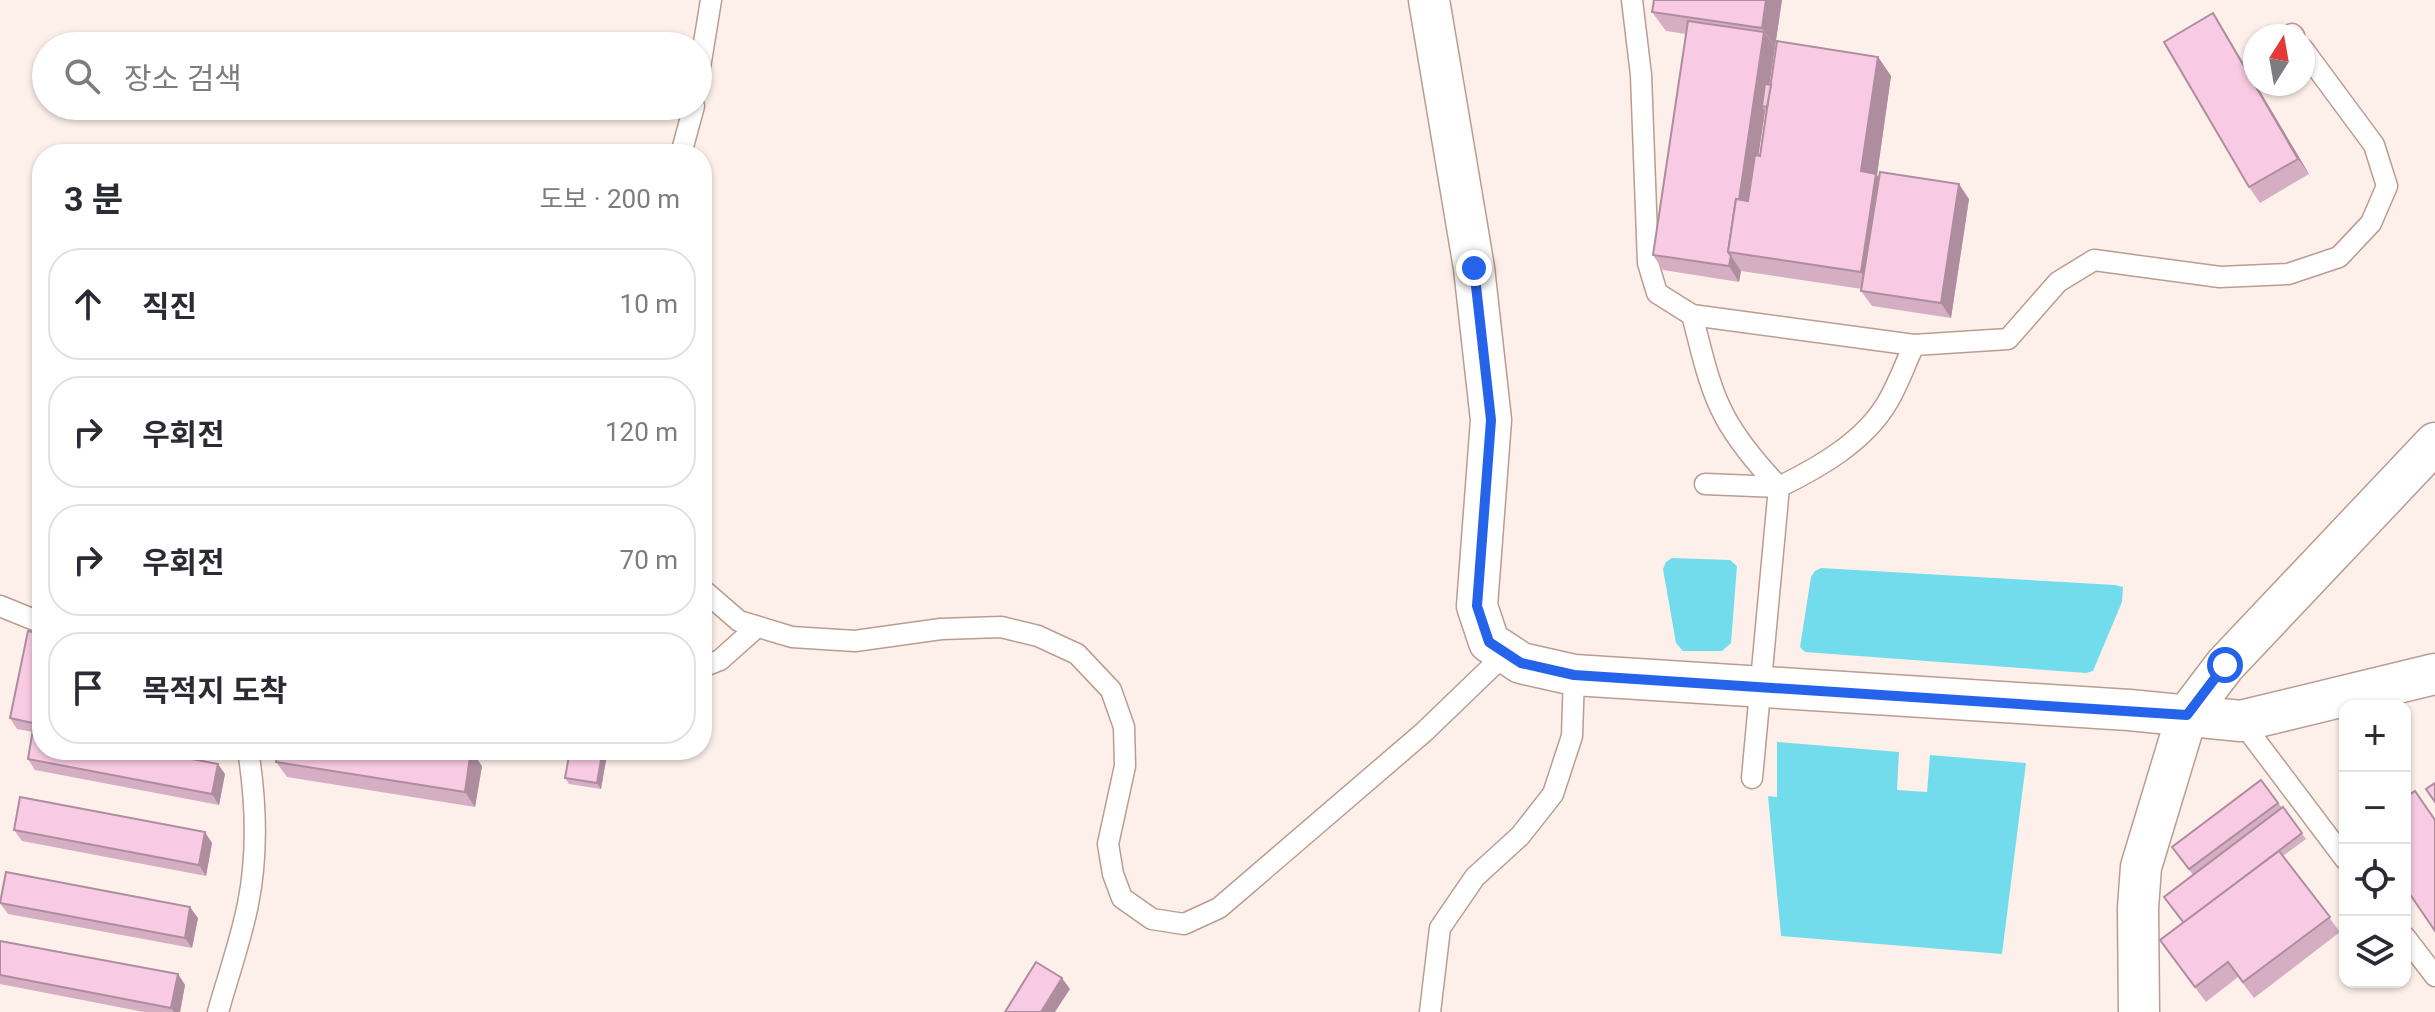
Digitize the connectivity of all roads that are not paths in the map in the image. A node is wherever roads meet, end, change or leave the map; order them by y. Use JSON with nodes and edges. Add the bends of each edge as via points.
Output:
{"nodes":[{"id":1,"x":711,"y":0,"type":"edge"},
{"id":2,"x":1429,"y":0,"type":"edge"},
{"id":3,"x":1632,"y":0,"type":"edge"},
{"id":4,"x":706,"y":32,"type":"edge"},
{"id":5,"x":2315,"y":66,"type":"edge"},
{"id":6,"x":690,"y":120,"type":"edge"},
{"id":7,"x":684,"y":144,"type":"edge"},
{"id":8,"x":1692,"y":315,"type":"junction"},
{"id":9,"x":1914,"y":345,"type":"junction"},
{"id":10,"x":2435,"y":443,"type":"edge"},
{"id":11,"x":1705,"y":484,"type":"dead end"},
{"id":12,"x":1779,"y":487,"type":"junction"},
{"id":13,"x":712,"y":598,"type":"edge"},
{"id":14,"x":0,"y":606,"type":"edge"},
{"id":15,"x":32,"y":619,"type":"edge"},
{"id":16,"x":757,"y":627,"type":"junction"},
{"id":17,"x":1506,"y":653,"type":"junction"},
{"id":18,"x":712,"y":663,"type":"edge"},
{"id":19,"x":2435,"y":674,"type":"edge"},
{"id":20,"x":1574,"y":675,"type":"junction"},
{"id":21,"x":1761,"y":687,"type":"junction"},
{"id":22,"x":2187,"y":715,"type":"junction"},
{"id":23,"x":2241,"y":721,"type":"junction"},
{"id":24,"x":249,"y":760,"type":"edge"},
{"id":25,"x":1752,"y":778,"type":"dead end"},
{"id":26,"x":2339,"y":851,"type":"edge"},
{"id":27,"x":2411,"y":945,"type":"edge"},
{"id":28,"x":2435,"y":976,"type":"edge"},
{"id":29,"x":218,"y":1012,"type":"edge"},
{"id":30,"x":1430,"y":1012,"type":"edge"},
{"id":31,"x":2139,"y":1012,"type":"edge"}],
"edges":[{"from":1,"to":4,"type":"lane"},
{"from":2,"to":17,"type":"street","via":[[1474,268],[1491,420],[1477,606],[1489,642]]},
{"from":3,"to":8,"type":"lane","via":[[1641,75],[1648,263],[1657,293]]},
{"from":5,"to":9,"type":"lane","via":[[2374,145],[2387,186],[2371,223],[2339,257],[2288,274],[2220,277],[2094,260],[2058,282],[2008,339]]},
{"from":6,"to":7,"type":"lane"},
{"from":8,"to":9,"type":"lane"},
{"from":8,"to":12,"type":"lane","via":[[1724,416]]},
{"from":9,"to":12,"type":"lane","via":[[1887,404],[1863,432],[1817,469]]},
{"from":10,"to":22,"type":"street","via":[[2225,665]]},
{"from":11,"to":12,"type":"lane"},
{"from":12,"to":21,"type":"lane"},
{"from":13,"to":16,"type":"lane","via":[[739,621]]},
{"from":14,"to":15,"type":"lane"},
{"from":16,"to":17,"type":"lane","via":[[792,637],[855,641],[1001,627],[1077,654],[1111,690],[1124,727],[1125,766],[1108,844],[1122,898],[1152,919],[1184,924],[1219,908],[1424,732]]},
{"from":16,"to":18,"type":"lane"},
{"from":17,"to":20,"type":"street","via":[[1521,663]]},
{"from":19,"to":23,"type":"street"},
{"from":20,"to":21,"type":"street"},
{"from":20,"to":30,"type":"lane","via":[[1572,736],[1553,794],[1520,836],[1475,877],[1440,928]]},
{"from":21,"to":22,"type":"street"},
{"from":21,"to":25,"type":"lane"},
{"from":22,"to":23,"type":"street"},
{"from":22,"to":31,"type":"street","via":[[2141,867]]},
{"from":23,"to":26,"type":"lane"},
{"from":24,"to":29,"type":"lane","via":[[255,842],[250,888]]},
{"from":27,"to":28,"type":"lane"}]}
